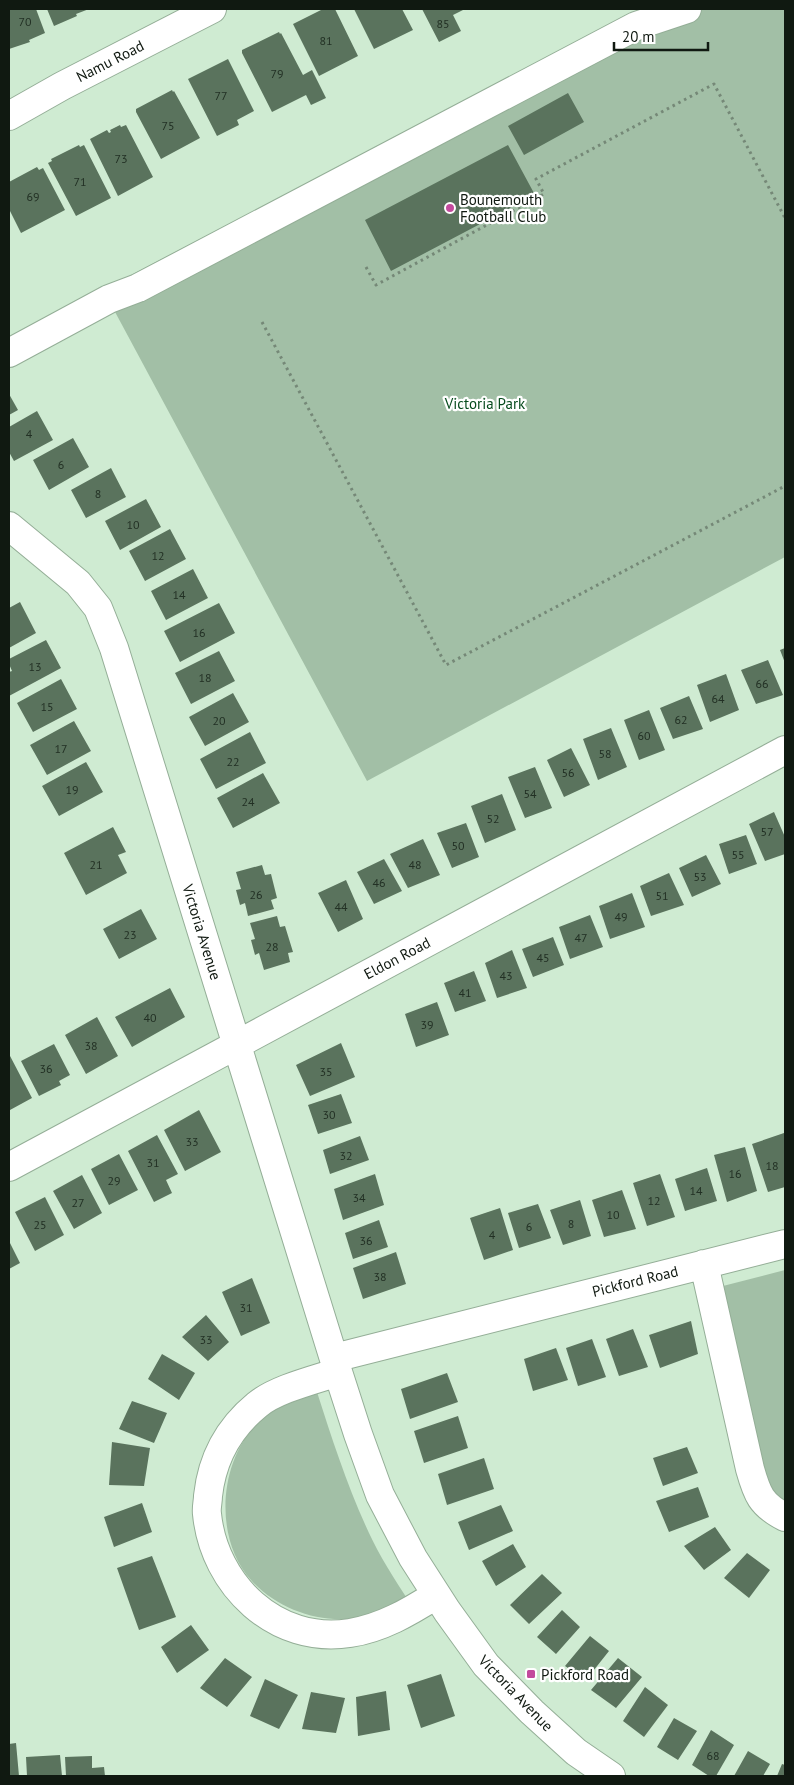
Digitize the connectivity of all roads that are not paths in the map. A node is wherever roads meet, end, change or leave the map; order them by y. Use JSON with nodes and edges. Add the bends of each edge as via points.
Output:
{"nodes":[{"id":1,"x":212,"y":9,"type":"edge"},
{"id":2,"x":688,"y":9,"type":"edge"},
{"id":3,"x":9,"y":116,"type":"edge"},
{"id":4,"x":9,"y":353,"type":"edge"},
{"id":5,"x":9,"y":526,"type":"edge"},
{"id":6,"x":785,"y":750,"type":"edge"},
{"id":7,"x":236,"y":1044,"type":"junction"},
{"id":8,"x":9,"y":1167,"type":"edge"},
{"id":9,"x":785,"y":1244,"type":"edge"},
{"id":10,"x":704,"y":1264,"type":"junction"},
{"id":11,"x":336,"y":1365,"type":"junction"},
{"id":12,"x":785,"y":1517,"type":"edge"},
{"id":13,"x":436,"y":1595,"type":"junction"},
{"id":14,"x":611,"y":1776,"type":"edge"}],
"edges":[{"from":1,"to":3,"type":"street","name":"Namu Road"},
{"from":2,"to":4,"type":"street","via":[[636,26]]},
{"from":5,"to":7,"type":"street","name":"Victoria Avenue","via":[[78,583],[98,608],[114,648]]},
{"from":6,"to":7,"type":"street","name":"Eldon Road"},
{"from":7,"to":8,"type":"street","name":"Eldon Road"},
{"from":7,"to":11,"type":"street","name":"Victoria Avenue"},
{"from":9,"to":10,"type":"street","name":"Pickford Road"},
{"from":10,"to":11,"type":"street","name":"Pickford Road"},
{"from":10,"to":12,"type":"street","via":[[757,1492],[774,1512]]},
{"from":11,"to":13,"type":"street","name":"Victoria Avenue","via":[[380,1495]]},
{"from":11,"to":13,"type":"street","via":[[259,1404],[237,1424],[220,1451],[210,1478],[206,1512],[211,1539],[223,1567],[238,1591],[260,1612],[291,1628],[320,1634],[349,1634],[372,1628],[396,1619]]},
{"from":13,"to":14,"type":"street","name":"Victoria Avenue","via":[[486,1665],[576,1752]]}]}
